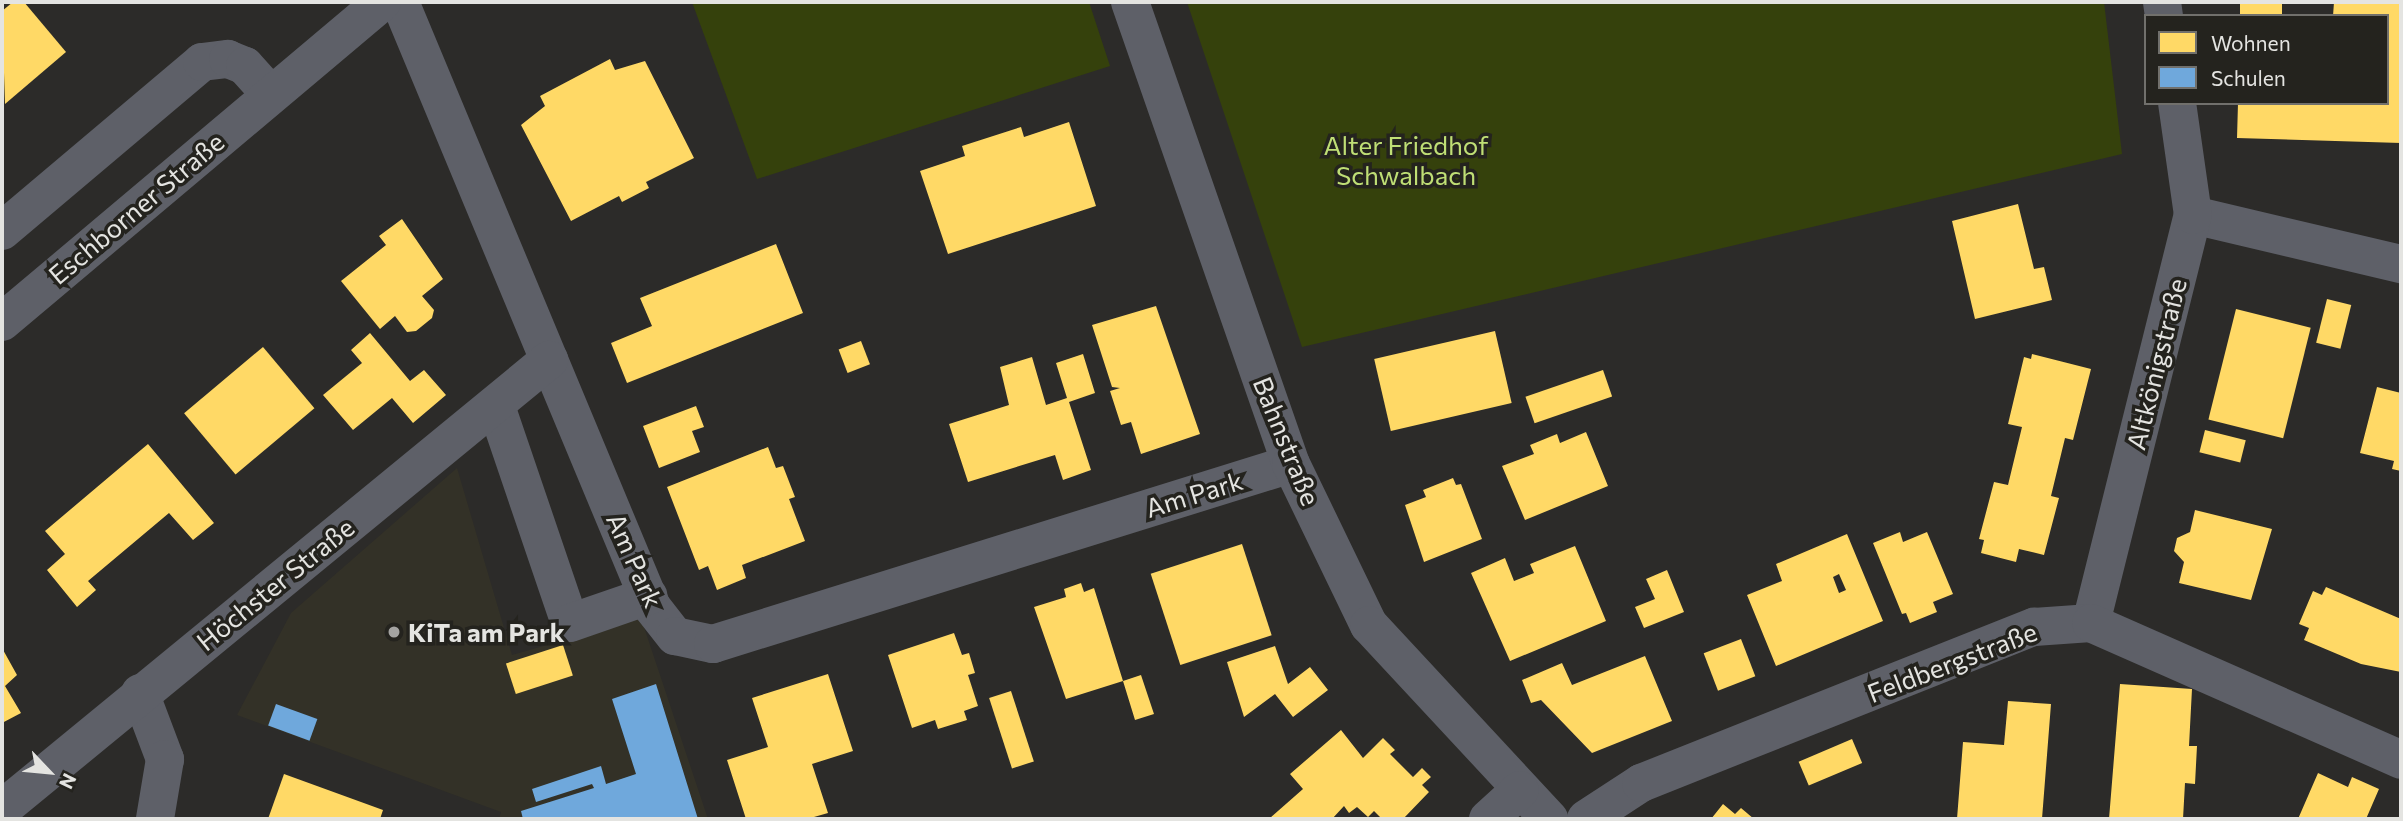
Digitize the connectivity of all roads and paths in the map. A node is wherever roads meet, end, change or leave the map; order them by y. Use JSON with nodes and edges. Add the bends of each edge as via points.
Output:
{"nodes":[{"id":1,"x":382,"y":2,"type":"edge"},
{"id":2,"x":401,"y":2,"type":"edge"},
{"id":3,"x":1130,"y":2,"type":"edge"},
{"id":4,"x":270,"y":94,"type":"junction"},
{"id":5,"x":2176,"y":105,"type":"edge"},
{"id":6,"x":2193,"y":215,"type":"junction"},
{"id":7,"x":2,"y":231,"type":"edge"},
{"id":8,"x":2401,"y":264,"type":"edge"},
{"id":9,"x":2,"y":322,"type":"edge"},
{"id":10,"x":549,"y":360,"type":"junction"},
{"id":11,"x":496,"y":407,"type":"junction"},
{"id":12,"x":1291,"y":464,"type":"junction"},
{"id":13,"x":648,"y":596,"type":"junction"},
{"id":14,"x":2091,"y":623,"type":"junction"},
{"id":15,"x":140,"y":694,"type":"junction"},
{"id":16,"x":2401,"y":760,"type":"edge"},
{"id":17,"x":1520,"y":790,"type":"junction"},
{"id":18,"x":2,"y":809,"type":"edge"},
{"id":19,"x":155,"y":819,"type":"edge"},
{"id":20,"x":1488,"y":819,"type":"edge"},
{"id":21,"x":1549,"y":819,"type":"edge"},
{"id":22,"x":1586,"y":819,"type":"edge"}],
"edges":[{"from":1,"to":4,"type":"street","name":"Eschborner Straße"},
{"from":2,"to":10,"type":"street","name":"Am Park"},
{"from":3,"to":12,"type":"street","name":"Bahnstraße"},
{"from":4,"to":7,"type":"street","via":[[245,66],[228,59],[202,62]]},
{"from":4,"to":9,"type":"street","name":"Eschborner Straße"},
{"from":5,"to":6,"type":"street","name":"Altkönigstraße"},
{"from":6,"to":8,"type":"street"},
{"from":6,"to":14,"type":"street","name":"Altkönigstraße"},
{"from":10,"to":11,"type":"street","name":"Höchster Straße"},
{"from":10,"to":13,"type":"street","name":"Am Park"},
{"from":11,"to":13,"type":"street","via":[[570,623]]},
{"from":11,"to":15,"type":"street","name":"Höchster Straße"},
{"from":12,"to":13,"type":"street","name":"Am Park","via":[[713,644],[675,636]]},
{"from":12,"to":17,"type":"street","name":"Bahnstraße","via":[[1369,625]]},
{"from":14,"to":16,"type":"street","name":"Feldbergstraße"},
{"from":14,"to":22,"type":"street","name":"Feldbergstraße","via":[[2034,627],[1641,783]]},
{"from":15,"to":18,"type":"street","name":"Höchster Straße"},
{"from":15,"to":19,"type":"street","via":[[165,759]]},
{"from":17,"to":20,"type":"street"},
{"from":17,"to":21,"type":"street","name":"Bahnstraße"}]}
